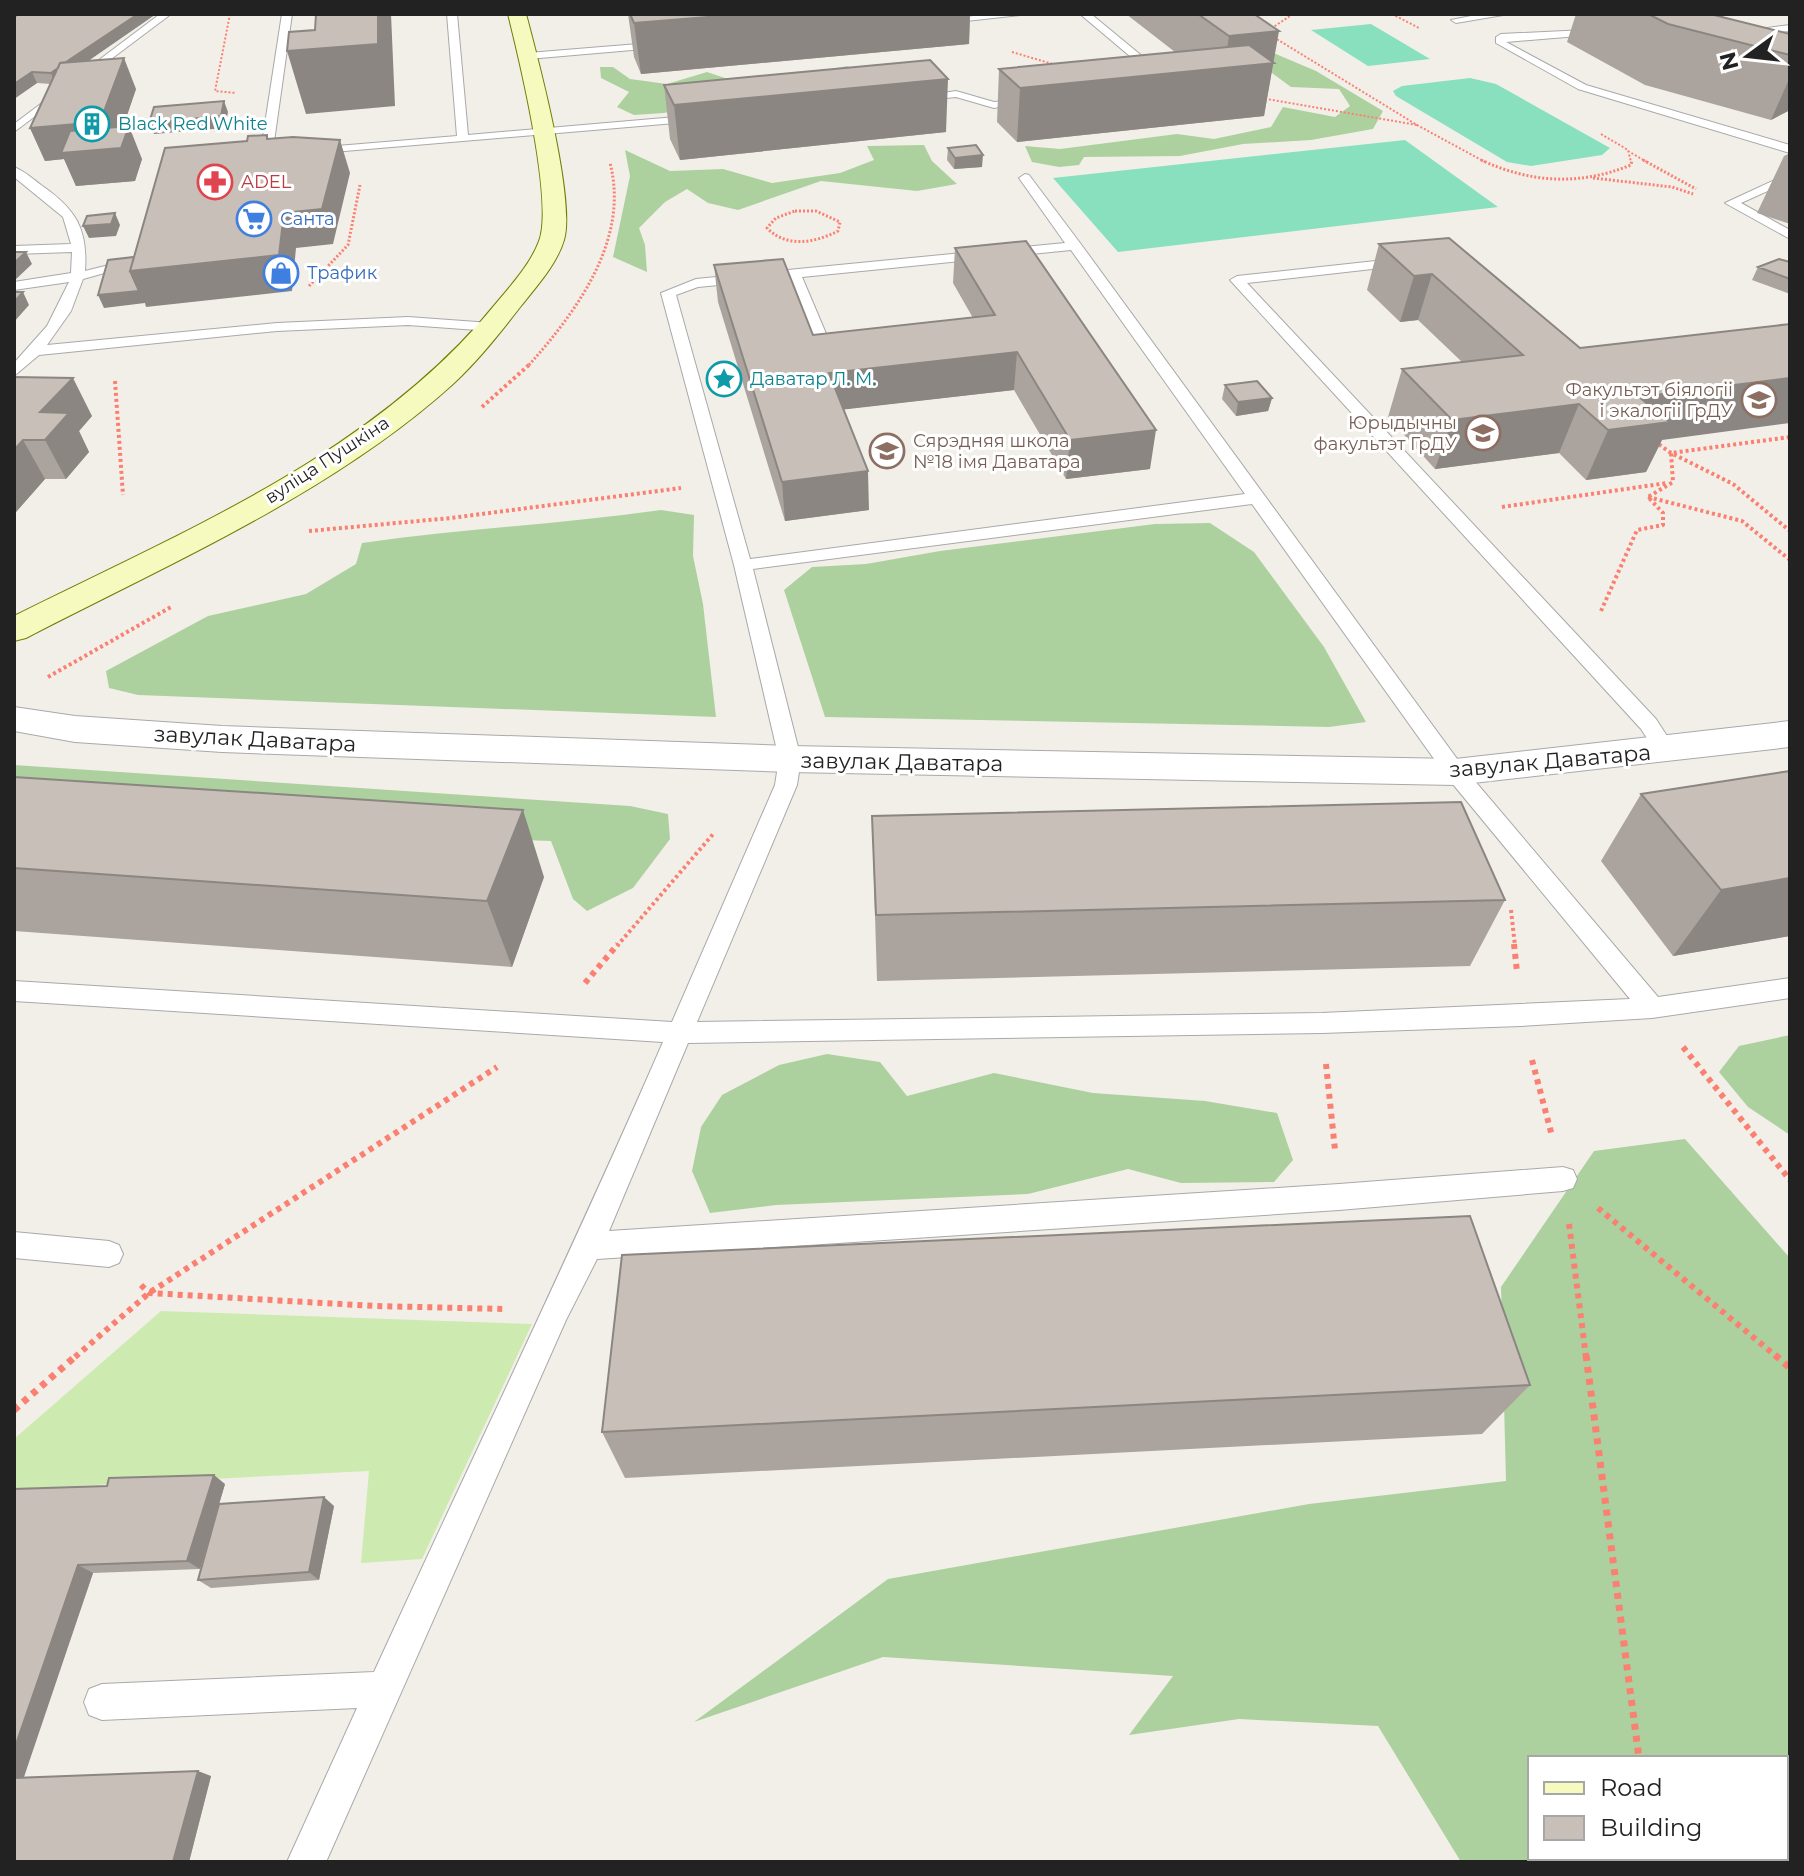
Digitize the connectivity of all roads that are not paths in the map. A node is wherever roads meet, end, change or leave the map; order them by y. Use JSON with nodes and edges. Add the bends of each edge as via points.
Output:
{"nodes":[{"id":1,"x":166,"y":14,"type":"edge"},
{"id":2,"x":287,"y":14,"type":"edge"},
{"id":3,"x":452,"y":14,"type":"edge"},
{"id":4,"x":517,"y":14,"type":"edge"},
{"id":5,"x":1024,"y":14,"type":"edge"},
{"id":6,"x":1085,"y":14,"type":"edge"},
{"id":7,"x":1504,"y":14,"type":"edge"},
{"id":8,"x":1456,"y":20,"type":"dead end"},
{"id":9,"x":920,"y":23,"type":"dead end"},
{"id":10,"x":1790,"y":28,"type":"edge"},
{"id":11,"x":1613,"y":32,"type":"dead end"},
{"id":12,"x":1734,"y":33,"type":"edge"},
{"id":13,"x":668,"y":44,"type":"dead end"},
{"id":14,"x":528,"y":56,"type":"junction"},
{"id":15,"x":1154,"y":88,"type":"edge"},
{"id":16,"x":983,"y":91,"type":"dead end"},
{"id":17,"x":971,"y":97,"type":"junction"},
{"id":18,"x":894,"y":100,"type":"edge"},
{"id":19,"x":1037,"y":100,"type":"edge"},
{"id":20,"x":710,"y":117,"type":"edge"},
{"id":21,"x":14,"y":129,"type":"edge"},
{"id":22,"x":542,"y":132,"type":"junction"},
{"id":23,"x":463,"y":139,"type":"junction"},
{"id":24,"x":1790,"y":149,"type":"edge"},
{"id":25,"x":298,"y":153,"type":"edge"},
{"id":26,"x":282,"y":155,"type":"edge"},
{"id":27,"x":14,"y":171,"type":"edge"},
{"id":28,"x":1790,"y":177,"type":"edge"},
{"id":29,"x":1025,"y":178,"type":"dead end"},
{"id":30,"x":1790,"y":235,"type":"edge"},
{"id":31,"x":1075,"y":246,"type":"junction"},
{"id":32,"x":80,"y":248,"type":"junction"},
{"id":33,"x":14,"y":250,"type":"edge"},
{"id":34,"x":150,"y":259,"type":"edge"},
{"id":35,"x":1420,"y":260,"type":"edge"},
{"id":36,"x":794,"y":274,"type":"junction"},
{"id":37,"x":80,"y":276,"type":"junction"},
{"id":38,"x":14,"y":286,"type":"edge"},
{"id":39,"x":491,"y":327,"type":"junction"},
{"id":40,"x":823,"y":343,"type":"edge"},
{"id":41,"x":37,"y":351,"type":"junction"},
{"id":42,"x":14,"y":371,"type":"edge"},
{"id":43,"x":1257,"y":498,"type":"junction"},
{"id":44,"x":743,"y":565,"type":"junction"},
{"id":45,"x":14,"y":630,"type":"edge"},
{"id":46,"x":14,"y":719,"type":"edge"},
{"id":47,"x":1790,"y":734,"type":"edge"},
{"id":48,"x":1665,"y":750,"type":"junction"},
{"id":49,"x":790,"y":759,"type":"junction"},
{"id":50,"x":1455,"y":772,"type":"junction"},
{"id":51,"x":1790,"y":988,"type":"edge"},
{"id":52,"x":14,"y":991,"type":"edge"},
{"id":53,"x":1652,"y":1008,"type":"junction"},
{"id":54,"x":682,"y":1033,"type":"junction"},
{"id":55,"x":1563,"y":1179,"type":"road end"},
{"id":56,"x":14,"y":1245,"type":"edge"},
{"id":57,"x":589,"y":1246,"type":"junction"},
{"id":58,"x":109,"y":1254,"type":"road end"},
{"id":59,"x":384,"y":1689,"type":"junction"},
{"id":60,"x":102,"y":1702,"type":"dead end"},
{"id":61,"x":306,"y":1862,"type":"edge"}],
"edges":[{"from":1,"to":21,"type":"lane"},
{"from":2,"to":26,"type":"lane","via":[[259,156]]},
{"from":3,"to":23,"type":"lane"},
{"from":4,"to":14,"type":"street","name":"вуліца Пушкіна"},
{"from":5,"to":9,"type":"lane"},
{"from":6,"to":15,"type":"lane","via":[[1172,86]]},
{"from":7,"to":8,"type":"lane"},
{"from":10,"to":12,"type":"lane"},
{"from":11,"to":24,"type":"lane","via":[[1501,37],[1501,43],[1582,87]]},
{"from":13,"to":14,"type":"lane"},
{"from":14,"to":22,"type":"street","name":"вуліца Пушкіна"},
{"from":16,"to":17,"type":"lane"},
{"from":17,"to":18,"type":"lane"},
{"from":17,"to":19,"type":"lane","via":[[994,105]]},
{"from":20,"to":22,"type":"lane"},
{"from":22,"to":23,"type":"lane"},
{"from":22,"to":39,"type":"street","name":"вуліца Пушкіна","via":[[556,205],[552,240]]},
{"from":23,"to":25,"type":"lane"},
{"from":27,"to":32,"type":"lane","via":[[35,194],[70,216]]},
{"from":28,"to":30,"type":"lane","via":[[1731,203]]},
{"from":29,"to":31,"type":"lane"},
{"from":31,"to":36,"type":"lane"},
{"from":31,"to":43,"type":"lane"},
{"from":32,"to":33,"type":"lane"},
{"from":32,"to":37,"type":"lane"},
{"from":34,"to":37,"type":"lane"},
{"from":35,"to":48,"type":"lane","via":[[1237,280],[1649,724]]},
{"from":36,"to":40,"type":"lane"},
{"from":36,"to":44,"type":"lane","via":[[696,283],[668,293]]},
{"from":37,"to":38,"type":"lane"},
{"from":37,"to":41,"type":"lane"},
{"from":39,"to":41,"type":"lane","via":[[408,321],[277,327]]},
{"from":39,"to":45,"type":"street","name":"вуліца Пушкіна","via":[[444,377],[372,434],[244,513]]},
{"from":41,"to":42,"type":"lane"},
{"from":43,"to":44,"type":"lane"},
{"from":43,"to":50,"type":"lane"},
{"from":44,"to":49,"type":"lane"},
{"from":46,"to":49,"type":"street","name":"завулак Даватара","via":[[75,729],[222,739]]},
{"from":47,"to":48,"type":"street","name":"завулак Даватара"},
{"from":48,"to":50,"type":"street","name":"завулак Даватара"},
{"from":49,"to":50,"type":"street","name":"завулак Даватара"},
{"from":49,"to":54,"type":"lane","via":[[786,785]]},
{"from":50,"to":53,"type":"lane"},
{"from":51,"to":53,"type":"lane"},
{"from":52,"to":54,"type":"lane"},
{"from":53,"to":54,"type":"lane","via":[[1322,1023]]},
{"from":54,"to":57,"type":"lane"},
{"from":55,"to":57,"type":"lane"},
{"from":56,"to":58,"type":"lane"},
{"from":57,"to":59,"type":"lane"},
{"from":59,"to":60,"type":"lane"},
{"from":59,"to":61,"type":"lane"}]}
